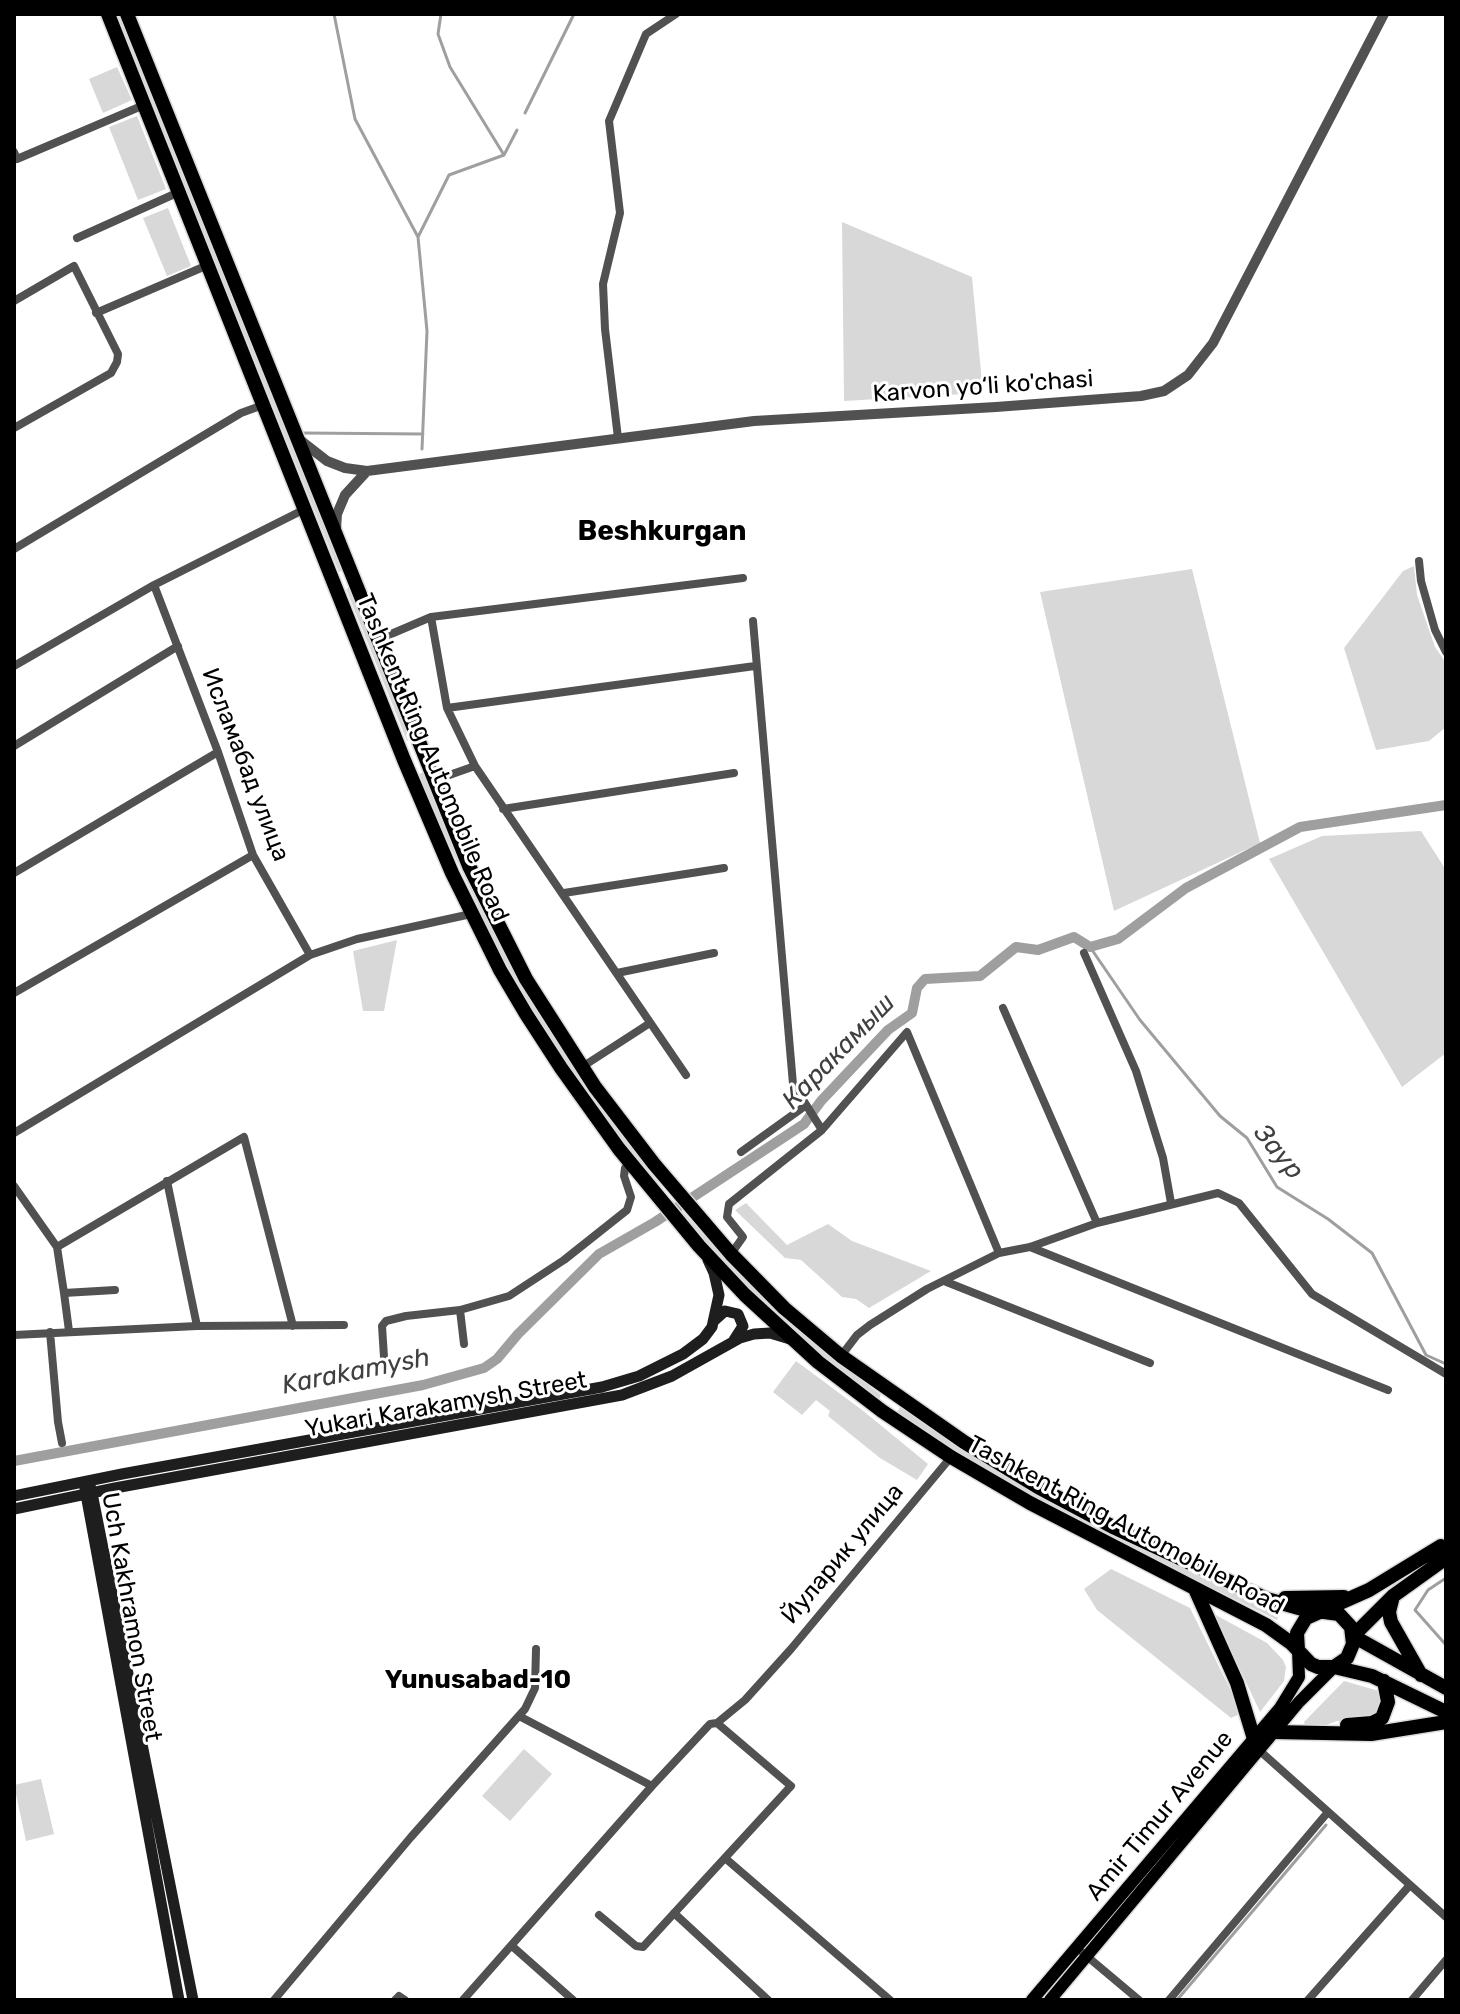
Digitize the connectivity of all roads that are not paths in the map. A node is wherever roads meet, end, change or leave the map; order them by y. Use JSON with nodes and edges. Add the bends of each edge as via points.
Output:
{"nodes":[{"id":1,"x":108,"y":14,"type":"edge"},
{"id":2,"x":127,"y":14,"type":"edge"},
{"id":3,"x":676,"y":14,"type":"edge"},
{"id":4,"x":1384,"y":14,"type":"edge"},
{"id":5,"x":144,"y":105,"type":"junction"},
{"id":6,"x":14,"y":152,"type":"edge"},
{"id":7,"x":179,"y":192,"type":"junction"},
{"id":8,"x":77,"y":238,"type":"dead end"},
{"id":9,"x":208,"y":265,"type":"junction"},
{"id":10,"x":14,"y":301,"type":"edge"},
{"id":11,"x":96,"y":313,"type":"junction"},
{"id":12,"x":263,"y":405,"type":"junction"},
{"id":13,"x":14,"y":428,"type":"edge"},
{"id":14,"x":294,"y":433,"type":"junction"},
{"id":15,"x":618,"y":438,"type":"junction"},
{"id":16,"x":367,"y":471,"type":"junction"},
{"id":17,"x":305,"y":509,"type":"junction"},
{"id":18,"x":336,"y":539,"type":"junction"},
{"id":19,"x":14,"y":549,"type":"edge"},
{"id":20,"x":1419,"y":561,"type":"dead end"},
{"id":21,"x":351,"y":575,"type":"junction"},
{"id":22,"x":743,"y":578,"type":"dead end"},
{"id":23,"x":334,"y":582,"type":"junction"},
{"id":24,"x":154,"y":585,"type":"junction"},
{"id":25,"x":431,"y":617,"type":"junction"},
{"id":26,"x":753,"y":621,"type":"dead end"},
{"id":27,"x":377,"y":640,"type":"junction"},
{"id":28,"x":178,"y":646,"type":"junction"},
{"id":29,"x":1446,"y":652,"type":"edge"},
{"id":30,"x":14,"y":666,"type":"edge"},
{"id":31,"x":755,"y":666,"type":"junction"},
{"id":32,"x":447,"y":708,"type":"junction"},
{"id":33,"x":14,"y":746,"type":"edge"},
{"id":34,"x":218,"y":752,"type":"junction"},
{"id":35,"x":421,"y":753,"type":"junction"},
{"id":36,"x":404,"y":760,"type":"junction"},
{"id":37,"x":475,"y":766,"type":"junction"},
{"id":38,"x":734,"y":773,"type":"dead end"},
{"id":39,"x":438,"y":779,"type":"dead end"},
{"id":40,"x":503,"y":809,"type":"junction"},
{"id":41,"x":253,"y":855,"type":"junction"},
{"id":42,"x":724,"y":868,"type":"dead end"},
{"id":43,"x":14,"y":873,"type":"edge"},
{"id":44,"x":564,"y":893,"type":"junction"},
{"id":45,"x":471,"y":914,"type":"junction"},
{"id":46,"x":714,"y":953,"type":"dead end"},
{"id":47,"x":1084,"y":953,"type":"dead end"},
{"id":48,"x":310,"y":955,"type":"junction"},
{"id":49,"x":617,"y":973,"type":"junction"},
{"id":50,"x":14,"y":993,"type":"edge"},
{"id":51,"x":1003,"y":1008,"type":"dead end"},
{"id":52,"x":650,"y":1023,"type":"junction"},
{"id":53,"x":581,"y":1068,"type":"junction"},
{"id":54,"x":686,"y":1075,"type":"dead end"},
{"id":55,"x":805,"y":1106,"type":"junction"},
{"id":56,"x":822,"y":1130,"type":"junction"},
{"id":57,"x":14,"y":1133,"type":"edge"},
{"id":58,"x":741,"y":1152,"type":"dead end"},
{"id":59,"x":630,"y":1162,"type":"junction"},
{"id":60,"x":167,"y":1181,"type":"junction"},
{"id":61,"x":14,"y":1186,"type":"edge"},
{"id":62,"x":1171,"y":1203,"type":"junction"},
{"id":63,"x":1097,"y":1223,"type":"junction"},
{"id":64,"x":699,"y":1246,"type":"junction"},
{"id":65,"x":57,"y":1247,"type":"junction"},
{"id":66,"x":1030,"y":1247,"type":"junction"},
{"id":67,"x":999,"y":1253,"type":"junction"},
{"id":68,"x":731,"y":1254,"type":"junction"},
{"id":69,"x":944,"y":1281,"type":"junction"},
{"id":70,"x":115,"y":1290,"type":"dead end"},
{"id":71,"x":64,"y":1293,"type":"junction"},
{"id":72,"x":460,"y":1310,"type":"junction"},
{"id":73,"x":715,"y":1321,"type":"junction"},
{"id":74,"x":344,"y":1325,"type":"dead end"},
{"id":75,"x":197,"y":1326,"type":"junction"},
{"id":76,"x":293,"y":1326,"type":"junction"},
{"id":77,"x":69,"y":1331,"type":"junction"},
{"id":78,"x":50,"y":1332,"type":"junction"},
{"id":79,"x":14,"y":1335,"type":"edge"},
{"id":80,"x":734,"y":1341,"type":"junction"},
{"id":81,"x":794,"y":1341,"type":"junction"},
{"id":82,"x":464,"y":1344,"type":"dead end"},
{"id":83,"x":841,"y":1356,"type":"junction"},
{"id":84,"x":384,"y":1357,"type":"dead end"},
{"id":85,"x":1150,"y":1363,"type":"dead end"},
{"id":86,"x":1446,"y":1374,"type":"edge"},
{"id":87,"x":1388,"y":1390,"type":"dead end"},
{"id":88,"x":893,"y":1395,"type":"junction"},
{"id":89,"x":882,"y":1411,"type":"junction"},
{"id":90,"x":62,"y":1443,"type":"dead end"},
{"id":91,"x":951,"y":1457,"type":"junction"},
{"id":92,"x":87,"y":1481,"type":"junction"},
{"id":93,"x":89,"y":1493,"type":"junction"},
{"id":94,"x":14,"y":1496,"type":"edge"},
{"id":95,"x":14,"y":1509,"type":"edge"},
{"id":96,"x":1443,"y":1552,"type":"edge"},
{"id":97,"x":1195,"y":1589,"type":"junction"},
{"id":98,"x":1250,"y":1593,"type":"junction"},
{"id":99,"x":1357,"y":1596,"type":"junction"},
{"id":100,"x":1393,"y":1596,"type":"junction"},
{"id":101,"x":1321,"y":1611,"type":"junction"},
{"id":102,"x":1375,"y":1612,"type":"junction"},
{"id":103,"x":1353,"y":1636,"type":"junction"},
{"id":104,"x":536,"y":1649,"type":"dead end"},
{"id":105,"x":1298,"y":1650,"type":"junction"},
{"id":106,"x":1389,"y":1658,"type":"junction"},
{"id":107,"x":1334,"y":1667,"type":"junction"},
{"id":108,"x":1422,"y":1675,"type":"junction"},
{"id":109,"x":1384,"y":1681,"type":"junction"},
{"id":110,"x":1446,"y":1688,"type":"edge"},
{"id":111,"x":1446,"y":1712,"type":"edge"},
{"id":112,"x":519,"y":1716,"type":"junction"},
{"id":113,"x":1446,"y":1722,"type":"edge"},
{"id":114,"x":717,"y":1723,"type":"junction"},
{"id":115,"x":1275,"y":1732,"type":"junction"},
{"id":116,"x":1327,"y":1734,"type":"junction"},
{"id":117,"x":1257,"y":1745,"type":"junction"},
{"id":118,"x":652,"y":1786,"type":"junction"},
{"id":119,"x":1328,"y":1812,"type":"junction"},
{"id":120,"x":725,"y":1858,"type":"junction"},
{"id":121,"x":1410,"y":1885,"type":"junction"},
{"id":122,"x":674,"y":1913,"type":"junction"},
{"id":123,"x":599,"y":1915,"type":"dead end"},
{"id":124,"x":1446,"y":1917,"type":"edge"},
{"id":125,"x":171,"y":1922,"type":"junction"},
{"id":126,"x":512,"y":1946,"type":"junction"},
{"id":127,"x":1077,"y":1947,"type":"junction"},
{"id":128,"x":1088,"y":1956,"type":"junction"},
{"id":129,"x":1446,"y":1960,"type":"edge"},
{"id":130,"x":179,"y":2000,"type":"edge"},
{"id":131,"x":193,"y":2000,"type":"edge"},
{"id":132,"x":274,"y":2000,"type":"edge"},
{"id":133,"x":395,"y":2000,"type":"edge"},
{"id":134,"x":405,"y":2000,"type":"edge"},
{"id":135,"x":463,"y":2000,"type":"edge"},
{"id":136,"x":573,"y":2000,"type":"edge"},
{"id":137,"x":768,"y":2000,"type":"edge"},
{"id":138,"x":890,"y":2000,"type":"edge"},
{"id":139,"x":1032,"y":2000,"type":"edge"},
{"id":140,"x":1050,"y":2000,"type":"edge"},
{"id":141,"x":1139,"y":2000,"type":"edge"},
{"id":142,"x":1169,"y":2000,"type":"edge"},
{"id":143,"x":1308,"y":2000,"type":"edge"},
{"id":144,"x":1412,"y":2000,"type":"edge"}],
"edges":[{"from":1,"to":5,"type":"highway","name":"Tashkent Ring Automobile Road"},
{"from":2,"to":14,"type":"highway","name":"Tashkent Ring Automobile Road"},
{"from":3,"to":15,"type":"street","via":[[646,34],[609,121],[620,213],[603,284]]},
{"from":4,"to":15,"type":"street","name":"Karvon yo‘li ko'chasi","via":[[1213,343],[1188,375],[1169,389],[1141,396],[754,421]]},
{"from":5,"to":6,"type":"street","via":[[17,159]]},
{"from":5,"to":7,"type":"highway","name":"Tashkent Ring Automobile Road"},
{"from":7,"to":8,"type":"street"},
{"from":7,"to":9,"type":"highway","name":"Tashkent Ring Automobile Road"},
{"from":9,"to":11,"type":"street"},
{"from":9,"to":12,"type":"highway","name":"Tashkent Ring Automobile Road"},
{"from":10,"to":11,"type":"street","via":[[74,266]]},
{"from":11,"to":13,"type":"street","via":[[115,347],[117,362],[111,373]]},
{"from":12,"to":17,"type":"highway","name":"Tashkent Ring Automobile Road"},
{"from":12,"to":19,"type":"street","via":[[241,413]]},
{"from":14,"to":16,"type":"street","via":[[327,461]]},
{"from":14,"to":18,"type":"highway","name":"Tashkent Ring Automobile Road"},
{"from":15,"to":16,"type":"street","name":"Karvon yo‘li ko'chasi"},
{"from":16,"to":18,"type":"street","via":[[339,506]]},
{"from":17,"to":23,"type":"highway","name":"Tashkent Ring Automobile Road"},
{"from":17,"to":24,"type":"street"},
{"from":18,"to":21,"type":"highway","name":"Tashkent Ring Automobile Road"},
{"from":20,"to":29,"type":"street","via":[[1435,630]]},
{"from":21,"to":23,"type":"highway"},
{"from":21,"to":27,"type":"highway","name":"Tashkent Ring Automobile Road"},
{"from":22,"to":25,"type":"street"},
{"from":23,"to":36,"type":"highway","name":"Tashkent Ring Automobile Road"},
{"from":24,"to":28,"type":"street","name":"Исламабад улица"},
{"from":24,"to":30,"type":"street"},
{"from":25,"to":27,"type":"street"},
{"from":25,"to":32,"type":"street"},
{"from":26,"to":31,"type":"street"},
{"from":27,"to":35,"type":"highway","name":"Tashkent Ring Automobile Road"},
{"from":28,"to":33,"type":"street"},
{"from":28,"to":34,"type":"street","name":"Исламабад улица"},
{"from":31,"to":32,"type":"street"},
{"from":31,"to":55,"type":"street","via":[[793,1084]]},
{"from":32,"to":37,"type":"street"},
{"from":34,"to":41,"type":"street","name":"Исламабад улица"},
{"from":34,"to":43,"type":"street"},
{"from":35,"to":36,"type":"highway"},
{"from":35,"to":53,"type":"highway","name":"Tashkent Ring Automobile Road","via":[[496,923]]},
{"from":36,"to":45,"type":"highway","name":"Tashkent Ring Automobile Road"},
{"from":37,"to":39,"type":"street"},
{"from":37,"to":40,"type":"street"},
{"from":38,"to":40,"type":"street"},
{"from":40,"to":44,"type":"street"},
{"from":41,"to":48,"type":"street","name":"Исламабад улица"},
{"from":41,"to":50,"type":"street"},
{"from":42,"to":44,"type":"street"},
{"from":44,"to":49,"type":"street"},
{"from":45,"to":48,"type":"street"},
{"from":45,"to":59,"type":"highway","name":"Tashkent Ring Automobile Road","via":[[537,1032]]},
{"from":46,"to":49,"type":"street"},
{"from":47,"to":62,"type":"street","via":[[1136,1071]]},
{"from":48,"to":57,"type":"street"},
{"from":49,"to":52,"type":"street"},
{"from":51,"to":63,"type":"street"},
{"from":52,"to":53,"type":"street"},
{"from":52,"to":54,"type":"street"},
{"from":53,"to":68,"type":"highway","name":"Tashkent Ring Automobile Road"},
{"from":55,"to":56,"type":"street"},
{"from":55,"to":58,"type":"street"},
{"from":56,"to":67,"type":"street","via":[[907,1032]]},
{"from":56,"to":68,"type":"street","via":[[729,1204],[727,1217],[743,1237]]},
{"from":59,"to":64,"type":"highway","name":"Tashkent Ring Automobile Road"},
{"from":59,"to":72,"type":"street","via":[[624,1176],[631,1197],[627,1210],[509,1296]]},
{"from":60,"to":65,"type":"street"},
{"from":60,"to":75,"type":"street"},
{"from":60,"to":76,"type":"street","via":[[244,1137]]},
{"from":61,"to":65,"type":"street"},
{"from":62,"to":63,"type":"street"},
{"from":62,"to":86,"type":"street","via":[[1218,1193],[1239,1203],[1312,1294]]},
{"from":63,"to":66,"type":"street"},
{"from":64,"to":73,"type":"main road","via":[[718,1284]]},
{"from":64,"to":81,"type":"highway","name":"Tashkent Ring Automobile Road"},
{"from":65,"to":71,"type":"street"},
{"from":66,"to":67,"type":"street"},
{"from":66,"to":87,"type":"street"},
{"from":67,"to":69,"type":"street"},
{"from":68,"to":83,"type":"highway","name":"Tashkent Ring Automobile Road"},
{"from":69,"to":83,"type":"street","via":[[857,1335]]},
{"from":69,"to":85,"type":"street"},
{"from":70,"to":71,"type":"street"},
{"from":71,"to":77,"type":"street"},
{"from":72,"to":82,"type":"street"},
{"from":72,"to":84,"type":"street","via":[[386,1321]]},
{"from":73,"to":80,"type":"main road","via":[[725,1311],[738,1314],[743,1326]]},
{"from":73,"to":92,"type":"main road","name":"Yukari Karakamysh Street","via":[[683,1354],[602,1387]]},
{"from":74,"to":76,"type":"street"},
{"from":75,"to":76,"type":"street"},
{"from":75,"to":77,"type":"street"},
{"from":77,"to":78,"type":"street"},
{"from":78,"to":79,"type":"street"},
{"from":78,"to":90,"type":"street"},
{"from":80,"to":81,"type":"main road","name":"Yukari Karakamysh Street","via":[[761,1333]]},
{"from":80,"to":93,"type":"main road","name":"Yukari Karakamysh Street","via":[[672,1376],[622,1395]]},
{"from":81,"to":89,"type":"highway","name":"Tashkent Ring Automobile Road"},
{"from":83,"to":88,"type":"highway","name":"Tashkent Ring Automobile Road"},
{"from":88,"to":89,"type":"highway"},
{"from":88,"to":98,"type":"highway","name":"Tashkent Ring Automobile Road","via":[[1051,1494]]},
{"from":89,"to":91,"type":"highway","name":"Tashkent Ring Automobile Road"},
{"from":91,"to":97,"type":"highway","name":"Tashkent Ring Automobile Road"},
{"from":91,"to":114,"type":"street","name":"Йуларик улица","via":[[791,1649]]},
{"from":92,"to":93,"type":"main road","name":"Uch Kakhramon Street"},
{"from":92,"to":94,"type":"main road","name":"Yukari Karakamysh Street"},
{"from":93,"to":95,"type":"main road","name":"Yukari Karakamysh Street"},
{"from":93,"to":125,"type":"main road","name":"Uch Kakhramon Street"},
{"from":96,"to":99,"type":"highway"},
{"from":96,"to":100,"type":"highway"},
{"from":97,"to":105,"type":"highway","name":"Tashkent Ring Automobile Road","via":[[1266,1625]]},
{"from":97,"to":117,"type":"highway","via":[[1237,1683]]},
{"from":98,"to":99,"type":"highway","via":[[1304,1599]]},
{"from":98,"to":101,"type":"highway","name":"Tashkent Ring Automobile Road"},
{"from":99,"to":101,"type":"highway"},
{"from":100,"to":102,"type":"highway"},
{"from":100,"to":108,"type":"highway","via":[[1391,1622]]},
{"from":101,"to":103,"type":"highway","via":[[1346,1620]]},
{"from":101,"to":105,"type":"highway","via":[[1300,1625]]},
{"from":102,"to":103,"type":"highway"},
{"from":102,"to":106,"type":"highway","via":[[1372,1632]]},
{"from":103,"to":106,"type":"highway"},
{"from":103,"to":107,"type":"highway","via":[[1347,1658]]},
{"from":104,"to":112,"type":"street","via":[[535,1688]]},
{"from":105,"to":107,"type":"highway","via":[[1311,1664]]},
{"from":105,"to":117,"type":"main road","name":"Amir Timur Avenue","via":[[1296,1684]]},
{"from":106,"to":108,"type":"highway"},
{"from":107,"to":109,"type":"highway"},
{"from":107,"to":115,"type":"main road","name":"Amir Timur Avenue"},
{"from":108,"to":110,"type":"highway"},
{"from":109,"to":111,"type":"highway"},
{"from":109,"to":116,"type":"highway","via":[[1388,1702],[1382,1718],[1365,1725],[1333,1726]]},
{"from":112,"to":118,"type":"street"},
{"from":112,"to":132,"type":"street"},
{"from":113,"to":116,"type":"highway","via":[[1371,1734]]},
{"from":114,"to":118,"type":"street","name":"Йуларик улица","via":[[710,1724]]},
{"from":114,"to":120,"type":"street","via":[[791,1786]]},
{"from":115,"to":116,"type":"highway"},
{"from":115,"to":117,"type":"main road","name":"Amir Timur Avenue"},
{"from":117,"to":119,"type":"street"},
{"from":117,"to":127,"type":"main road","name":"Amir Timur Avenue"},
{"from":117,"to":128,"type":"main road","name":"Amir Timur Avenue"},
{"from":118,"to":126,"type":"street","name":"Йуларик улица"},
{"from":119,"to":121,"type":"street"},
{"from":119,"to":142,"type":"street"},
{"from":120,"to":122,"type":"street"},
{"from":120,"to":138,"type":"street"},
{"from":121,"to":124,"type":"street"},
{"from":121,"to":143,"type":"street"},
{"from":122,"to":123,"type":"street","via":[[643,1947]]},
{"from":122,"to":137,"type":"street"},
{"from":125,"to":130,"type":"main road","name":"Uch Kakhramon Street"},
{"from":125,"to":131,"type":"main road","name":"Uch Kakhramon Street"},
{"from":126,"to":135,"type":"street","name":"Йуларик улица"},
{"from":126,"to":136,"type":"street"},
{"from":127,"to":128,"type":"street"},
{"from":127,"to":139,"type":"main road","name":"Amir Timur Avenue"},
{"from":128,"to":140,"type":"main road","name":"Amir Timur Avenue"},
{"from":128,"to":141,"type":"street"},
{"from":129,"to":144,"type":"street"},
{"from":133,"to":134,"type":"street"}]}
